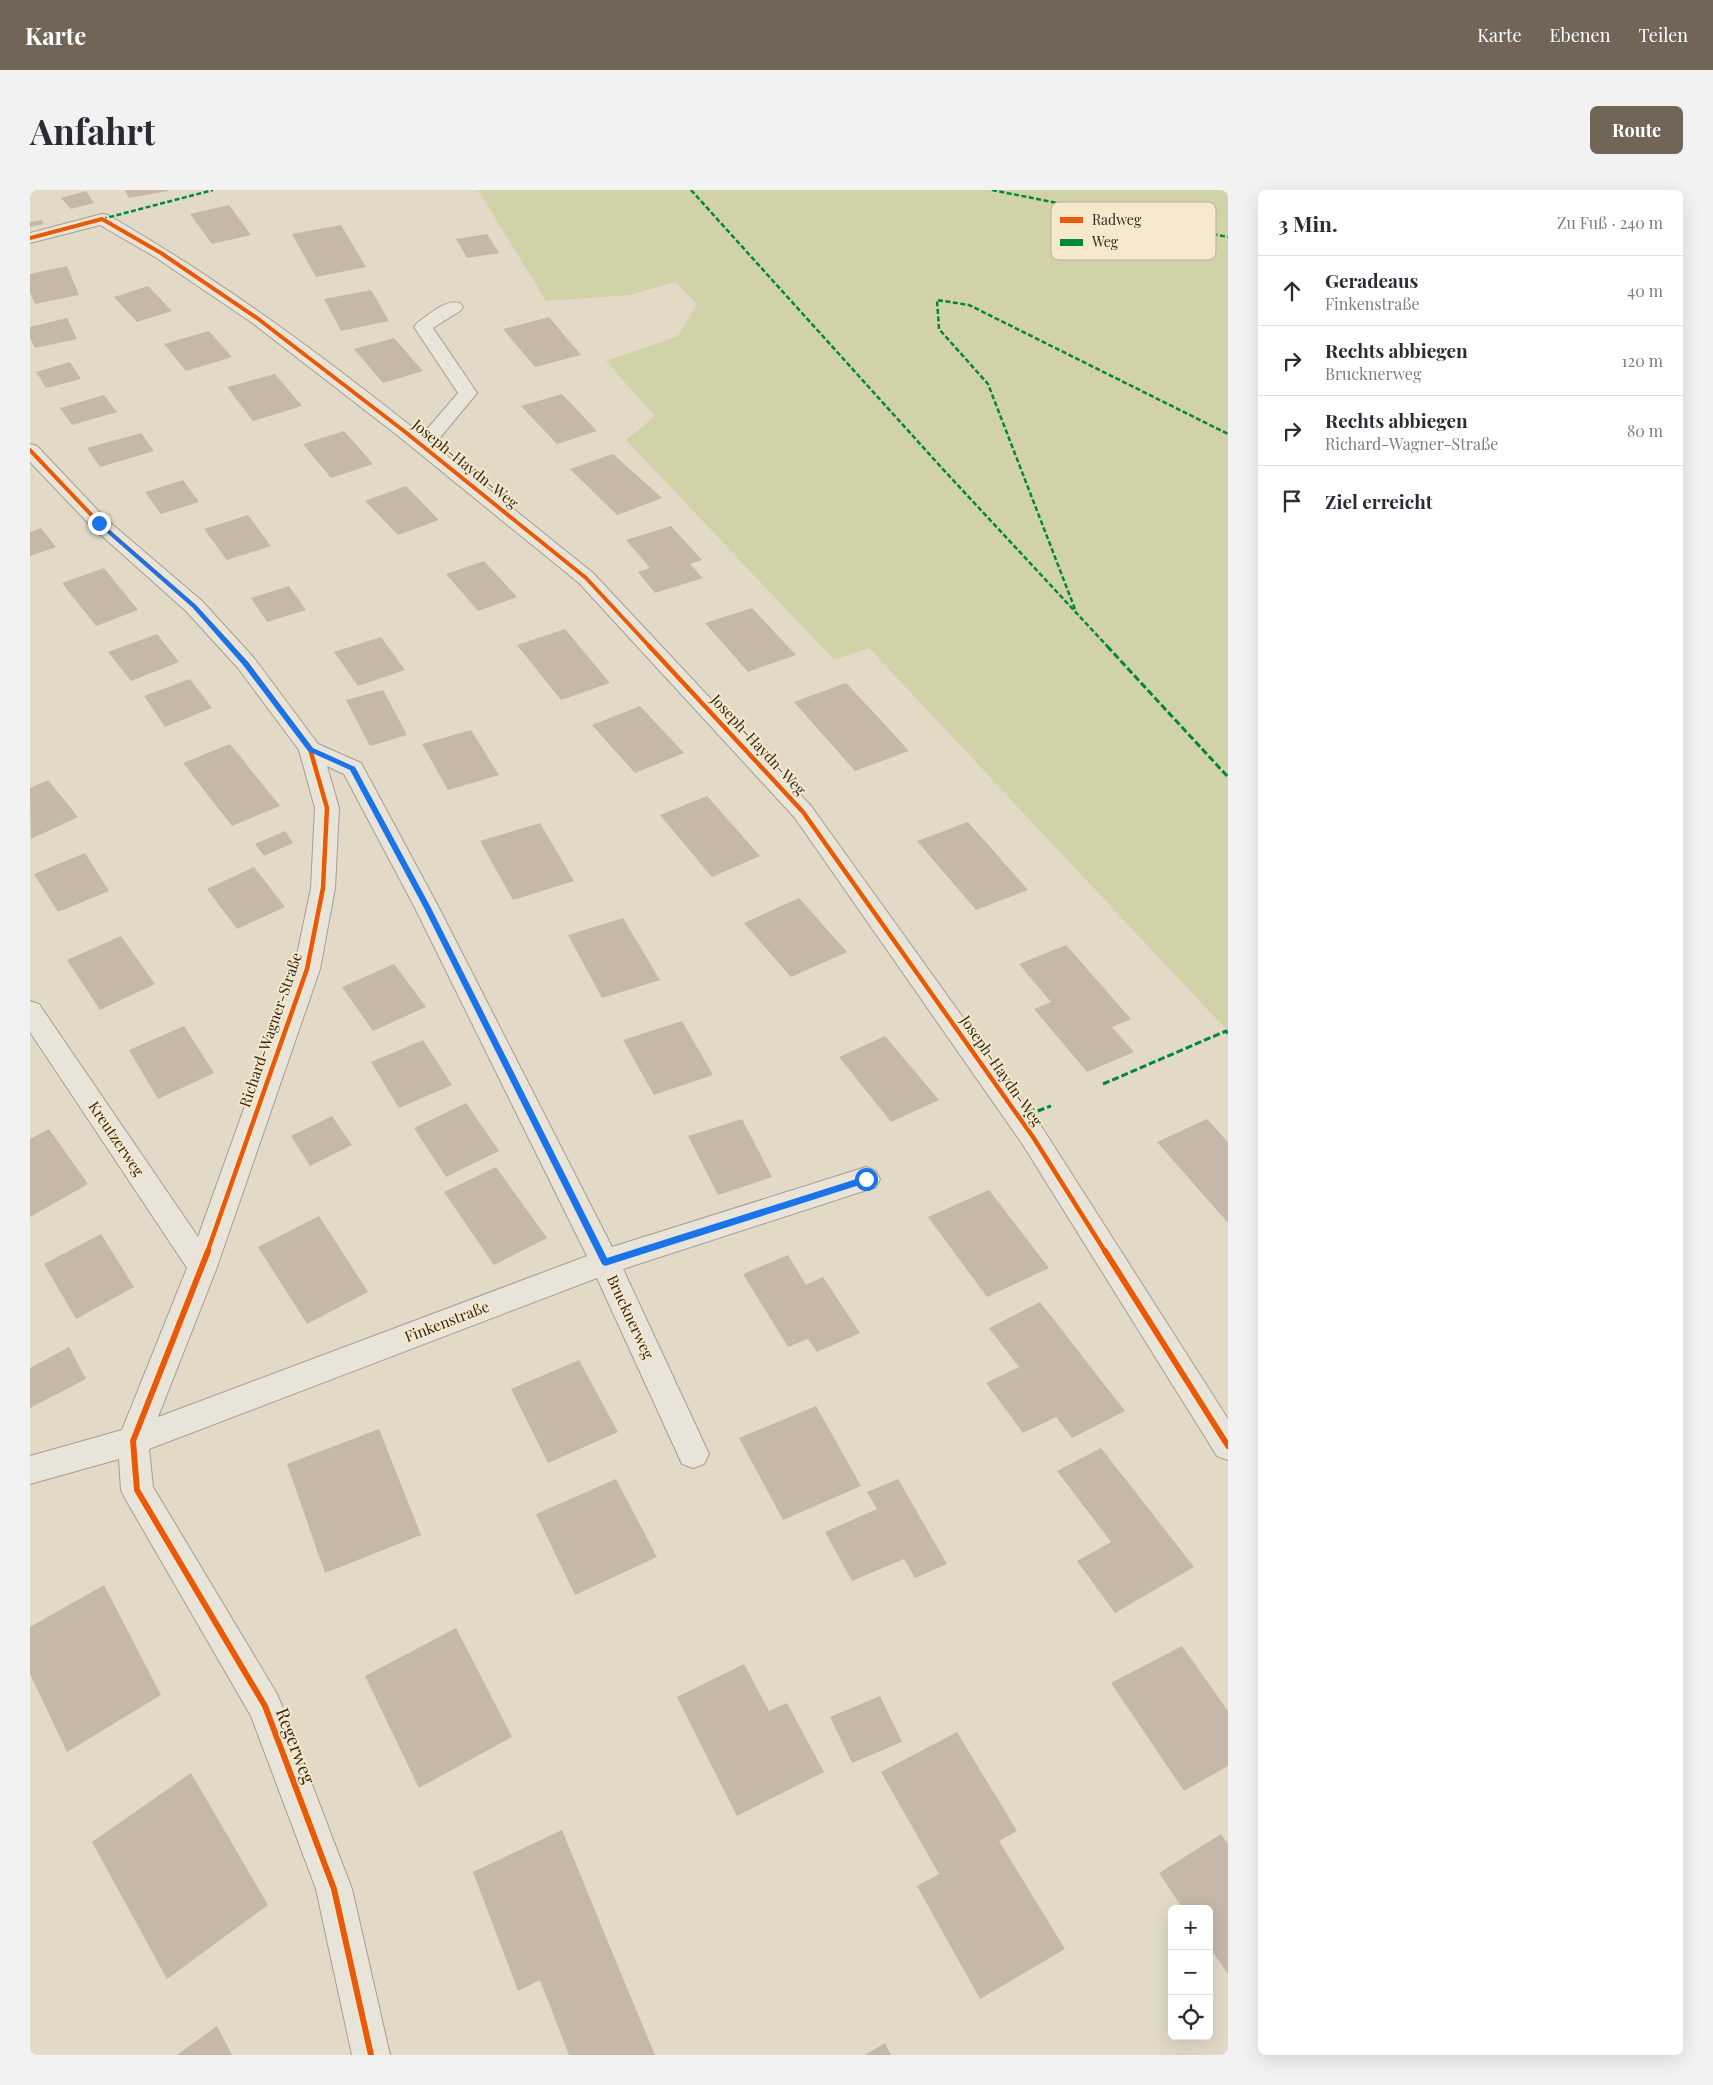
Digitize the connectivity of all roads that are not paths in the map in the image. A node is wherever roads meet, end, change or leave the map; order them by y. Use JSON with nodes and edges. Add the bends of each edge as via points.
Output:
{"nodes":[{"id":1,"x":30,"y":238,"type":"edge"},
{"id":2,"x":454,"y":307,"type":"dead end"},
{"id":3,"x":423,"y":446,"type":"junction"},
{"id":4,"x":30,"y":450,"type":"edge"},
{"id":5,"x":310,"y":750,"type":"junction"},
{"id":6,"x":30,"y":1011,"type":"edge"},
{"id":7,"x":866,"y":1179,"type":"dead end"},
{"id":8,"x":605,"y":1262,"type":"junction"},
{"id":9,"x":202,"y":1267,"type":"junction"},
{"id":10,"x":133,"y":1441,"type":"junction"},
{"id":11,"x":1228,"y":1446,"type":"edge"},
{"id":12,"x":693,"y":1454,"type":"dead end"},
{"id":13,"x":30,"y":1470,"type":"edge"},
{"id":14,"x":370,"y":2055,"type":"edge"}],
"edges":[{"from":1,"to":3,"type":"street","name":"Joseph-Haydn-Weg","via":[[102,219],[161,253],[257,318]]},
{"from":2,"to":3,"type":"street","name":"Joseph-Haydn-Weg","via":[[423,328],[468,393]]},
{"from":3,"to":11,"type":"street","name":"Joseph-Haydn-Weg","via":[[586,578],[803,812],[1033,1138]]},
{"from":4,"to":5,"type":"street","name":"Richard-Wagner-Straße","via":[[99,523],[194,606],[246,663]]},
{"from":5,"to":8,"type":"street","name":"Brucknerweg","via":[[353,769],[426,906]]},
{"from":5,"to":9,"type":"street","name":"Richard-Wagner-Straße","via":[[327,808],[324,888],[307,969]]},
{"from":6,"to":9,"type":"street","name":"Kreutzerweg"},
{"from":7,"to":8,"type":"street","name":"Finkenstraße"},
{"from":8,"to":10,"type":"street","name":"Finkenstraße"},
{"from":8,"to":12,"type":"street","name":"Brucknerweg"},
{"from":9,"to":10,"type":"street","name":"Richard-Wagner-Straße"},
{"from":10,"to":13,"type":"street","name":"Finkenstraße"},
{"from":10,"to":14,"type":"street","name":"Regerweg","via":[[137,1490],[265,1706],[334,1889]]}]}
